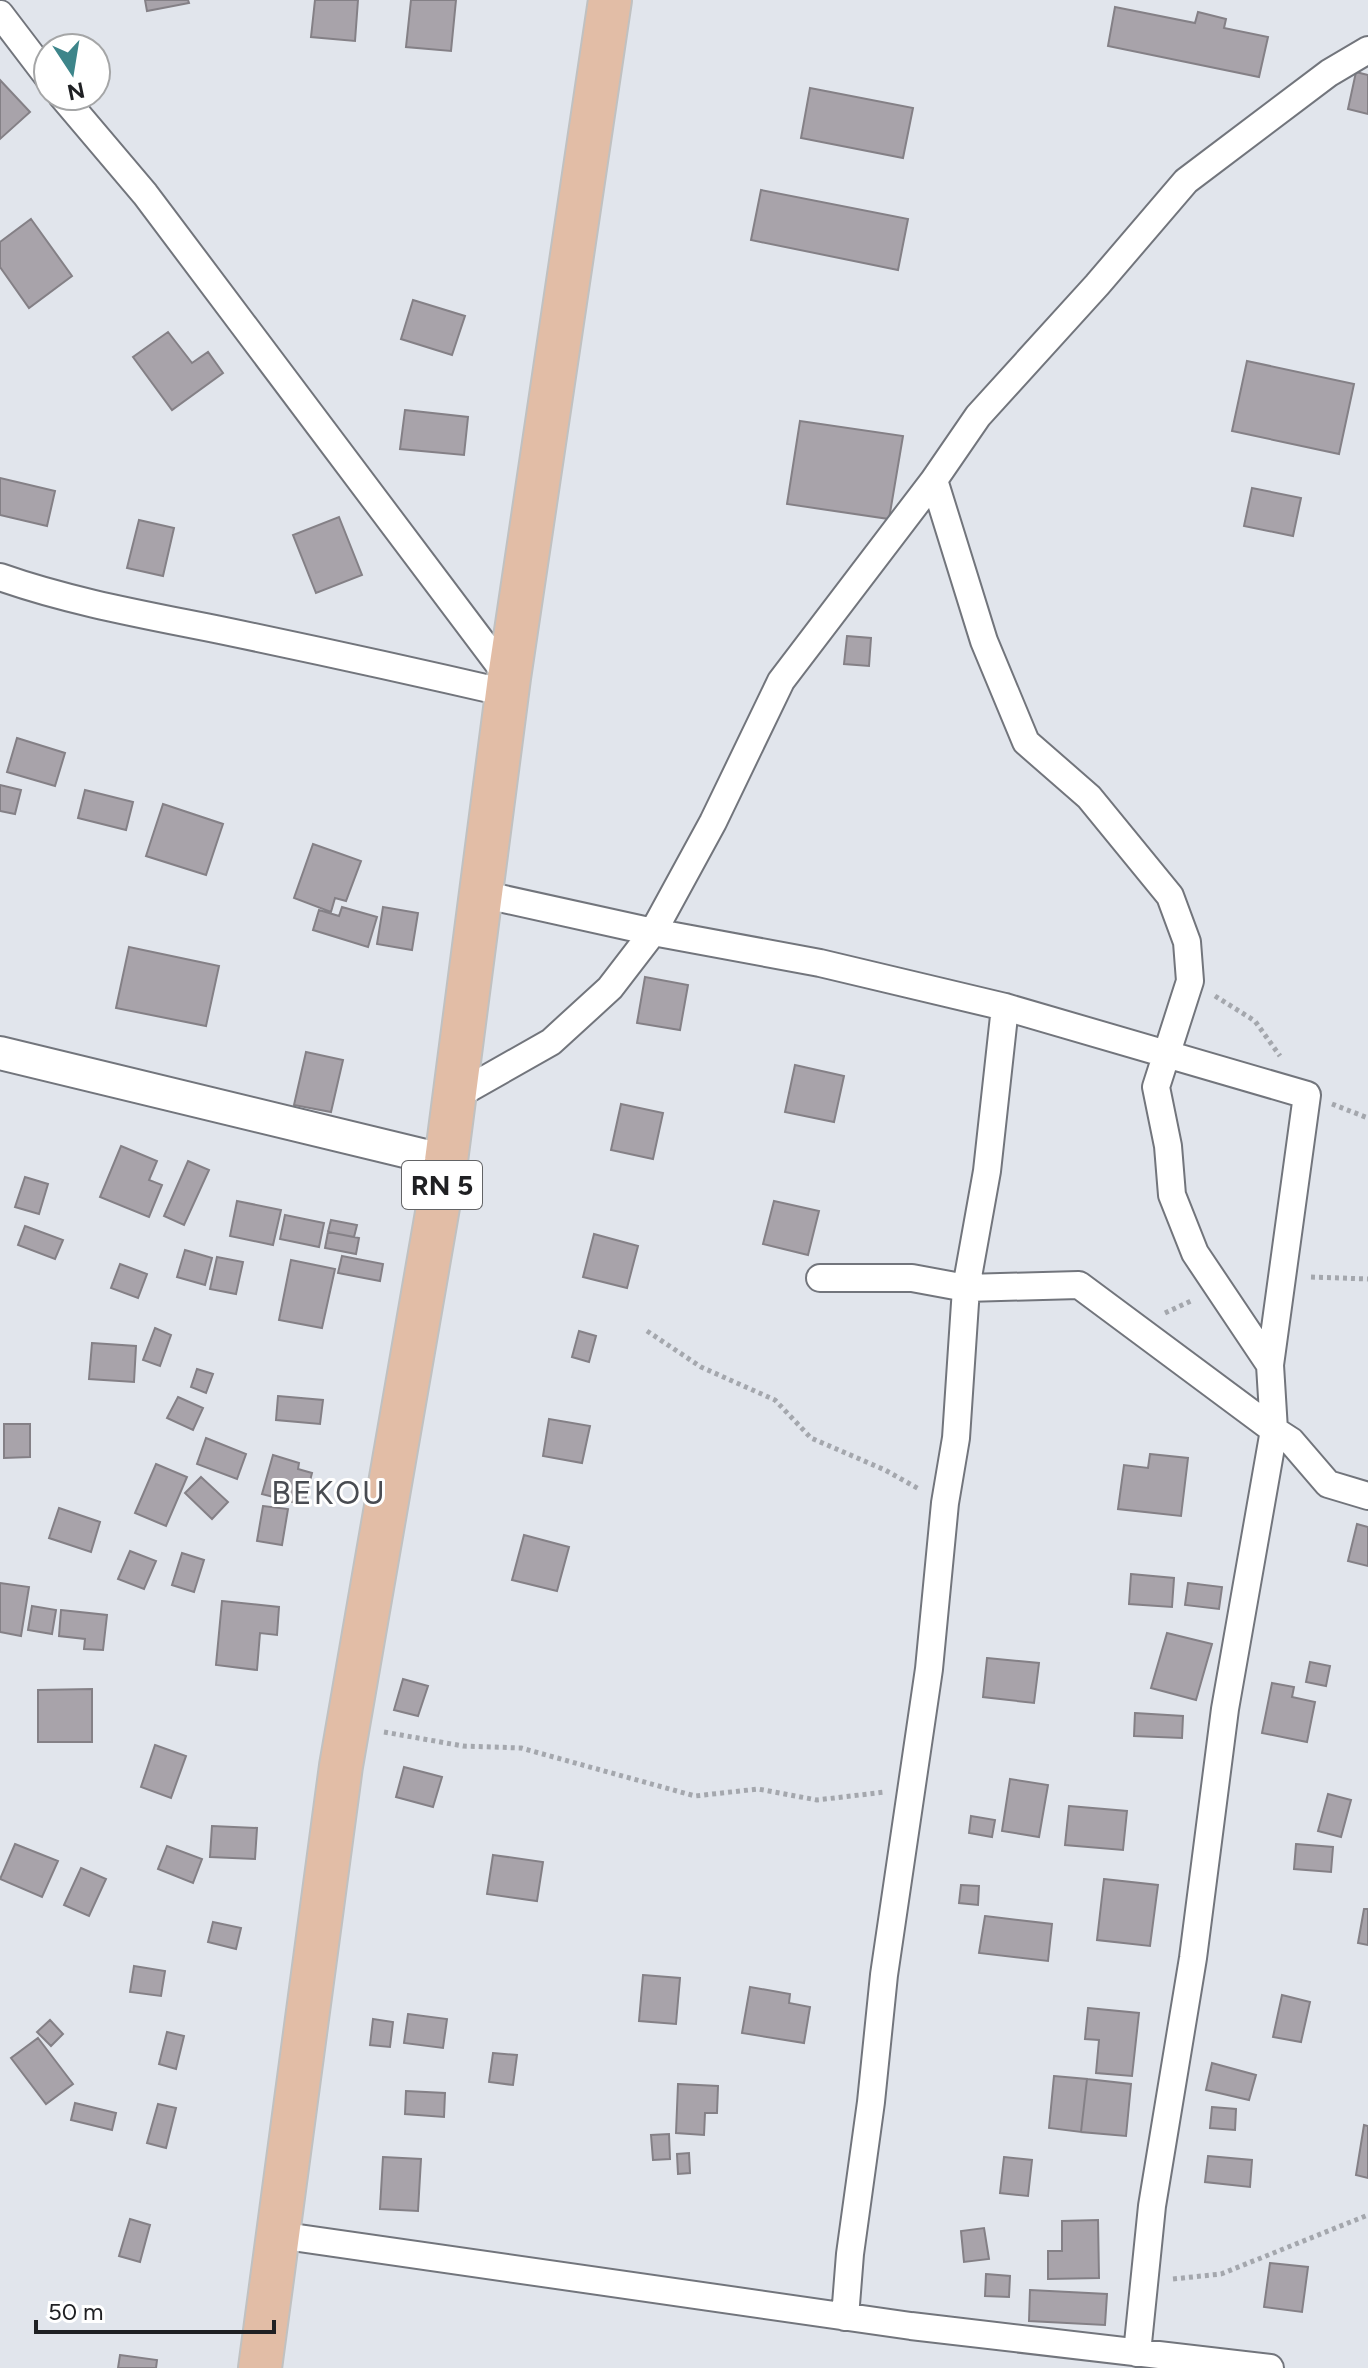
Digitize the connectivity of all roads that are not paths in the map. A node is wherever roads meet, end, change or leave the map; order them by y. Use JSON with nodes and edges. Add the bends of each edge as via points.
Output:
{"nodes":[{"id":1,"x":610,"y":0,"type":"edge"},
{"id":2,"x":0,"y":14,"type":"edge"},
{"id":3,"x":1368,"y":50,"type":"edge"},
{"id":4,"x":32,"y":56,"type":"edge"},
{"id":5,"x":76,"y":112,"type":"edge"},
{"id":6,"x":934,"y":480,"type":"junction"},
{"id":7,"x":0,"y":577,"type":"edge"},
{"id":8,"x":508,"y":686,"type":"junction"},
{"id":9,"x":481,"y":894,"type":"junction"},
{"id":10,"x":653,"y":932,"type":"junction"},
{"id":11,"x":1005,"y":1007,"type":"junction"},
{"id":12,"x":0,"y":1053,"type":"edge"},
{"id":13,"x":1167,"y":1054,"type":"junction"},
{"id":14,"x":454,"y":1097,"type":"junction"},
{"id":15,"x":446,"y":1161,"type":"junction"},
{"id":16,"x":820,"y":1278,"type":"dead end"},
{"id":17,"x":966,"y":1288,"type":"junction"},
{"id":18,"x":1270,"y":1365,"type":"junction"},
{"id":19,"x":1274,"y":1430,"type":"junction"},
{"id":20,"x":1368,"y":1496,"type":"edge"},
{"id":21,"x":278,"y":2235,"type":"junction"},
{"id":22,"x":845,"y":2317,"type":"junction"},
{"id":23,"x":1137,"y":2353,"type":"junction"},
{"id":24,"x":260,"y":2368,"type":"edge"},
{"id":25,"x":1270,"y":2368,"type":"edge"}],
"edges":[{"from":1,"to":8,"type":"main road","number":"RN 5"},
{"from":2,"to":4,"type":"street"},
{"from":3,"to":6,"type":"street","via":[[1329,73],[1186,181],[978,416]]},
{"from":5,"to":8,"type":"street","via":[[145,194]]},
{"from":6,"to":10,"type":"street","via":[[781,681]]},
{"from":6,"to":13,"type":"street","via":[[984,641],[1026,742],[1089,797],[1170,896],[1187,942],[1190,981]]},
{"from":7,"to":8,"type":"street","via":[[95,604]]},
{"from":8,"to":9,"type":"main road","number":"RN 5"},
{"from":9,"to":10,"type":"street"},
{"from":9,"to":14,"type":"main road","number":"RN 5"},
{"from":10,"to":11,"type":"street","via":[[820,963]]},
{"from":10,"to":14,"type":"street","via":[[610,988],[551,1042]]},
{"from":11,"to":13,"type":"street"},
{"from":11,"to":17,"type":"street","via":[[987,1171]]},
{"from":12,"to":15,"type":"street"},
{"from":13,"to":18,"type":"street","via":[[1156,1087],[1172,1195],[1195,1253]]},
{"from":13,"to":18,"type":"street","via":[[1307,1095]]},
{"from":14,"to":15,"type":"main road","number":"RN 5"},
{"from":15,"to":21,"type":"main road","number":"RN 5","via":[[348,1725]]},
{"from":16,"to":17,"type":"street","via":[[912,1278]]},
{"from":17,"to":19,"type":"street","via":[[1079,1285]]},
{"from":17,"to":22,"type":"street","via":[[956,1438],[929,1669],[884,1975]]},
{"from":18,"to":19,"type":"street"},
{"from":19,"to":20,"type":"street","via":[[1291,1441],[1328,1484]]},
{"from":19,"to":23,"type":"street","via":[[1225,1709],[1193,1958],[1152,2206]]},
{"from":21,"to":22,"type":"street"},
{"from":21,"to":24,"type":"main road","number":"RN 5"},
{"from":22,"to":23,"type":"street"},
{"from":23,"to":25,"type":"street"}]}
